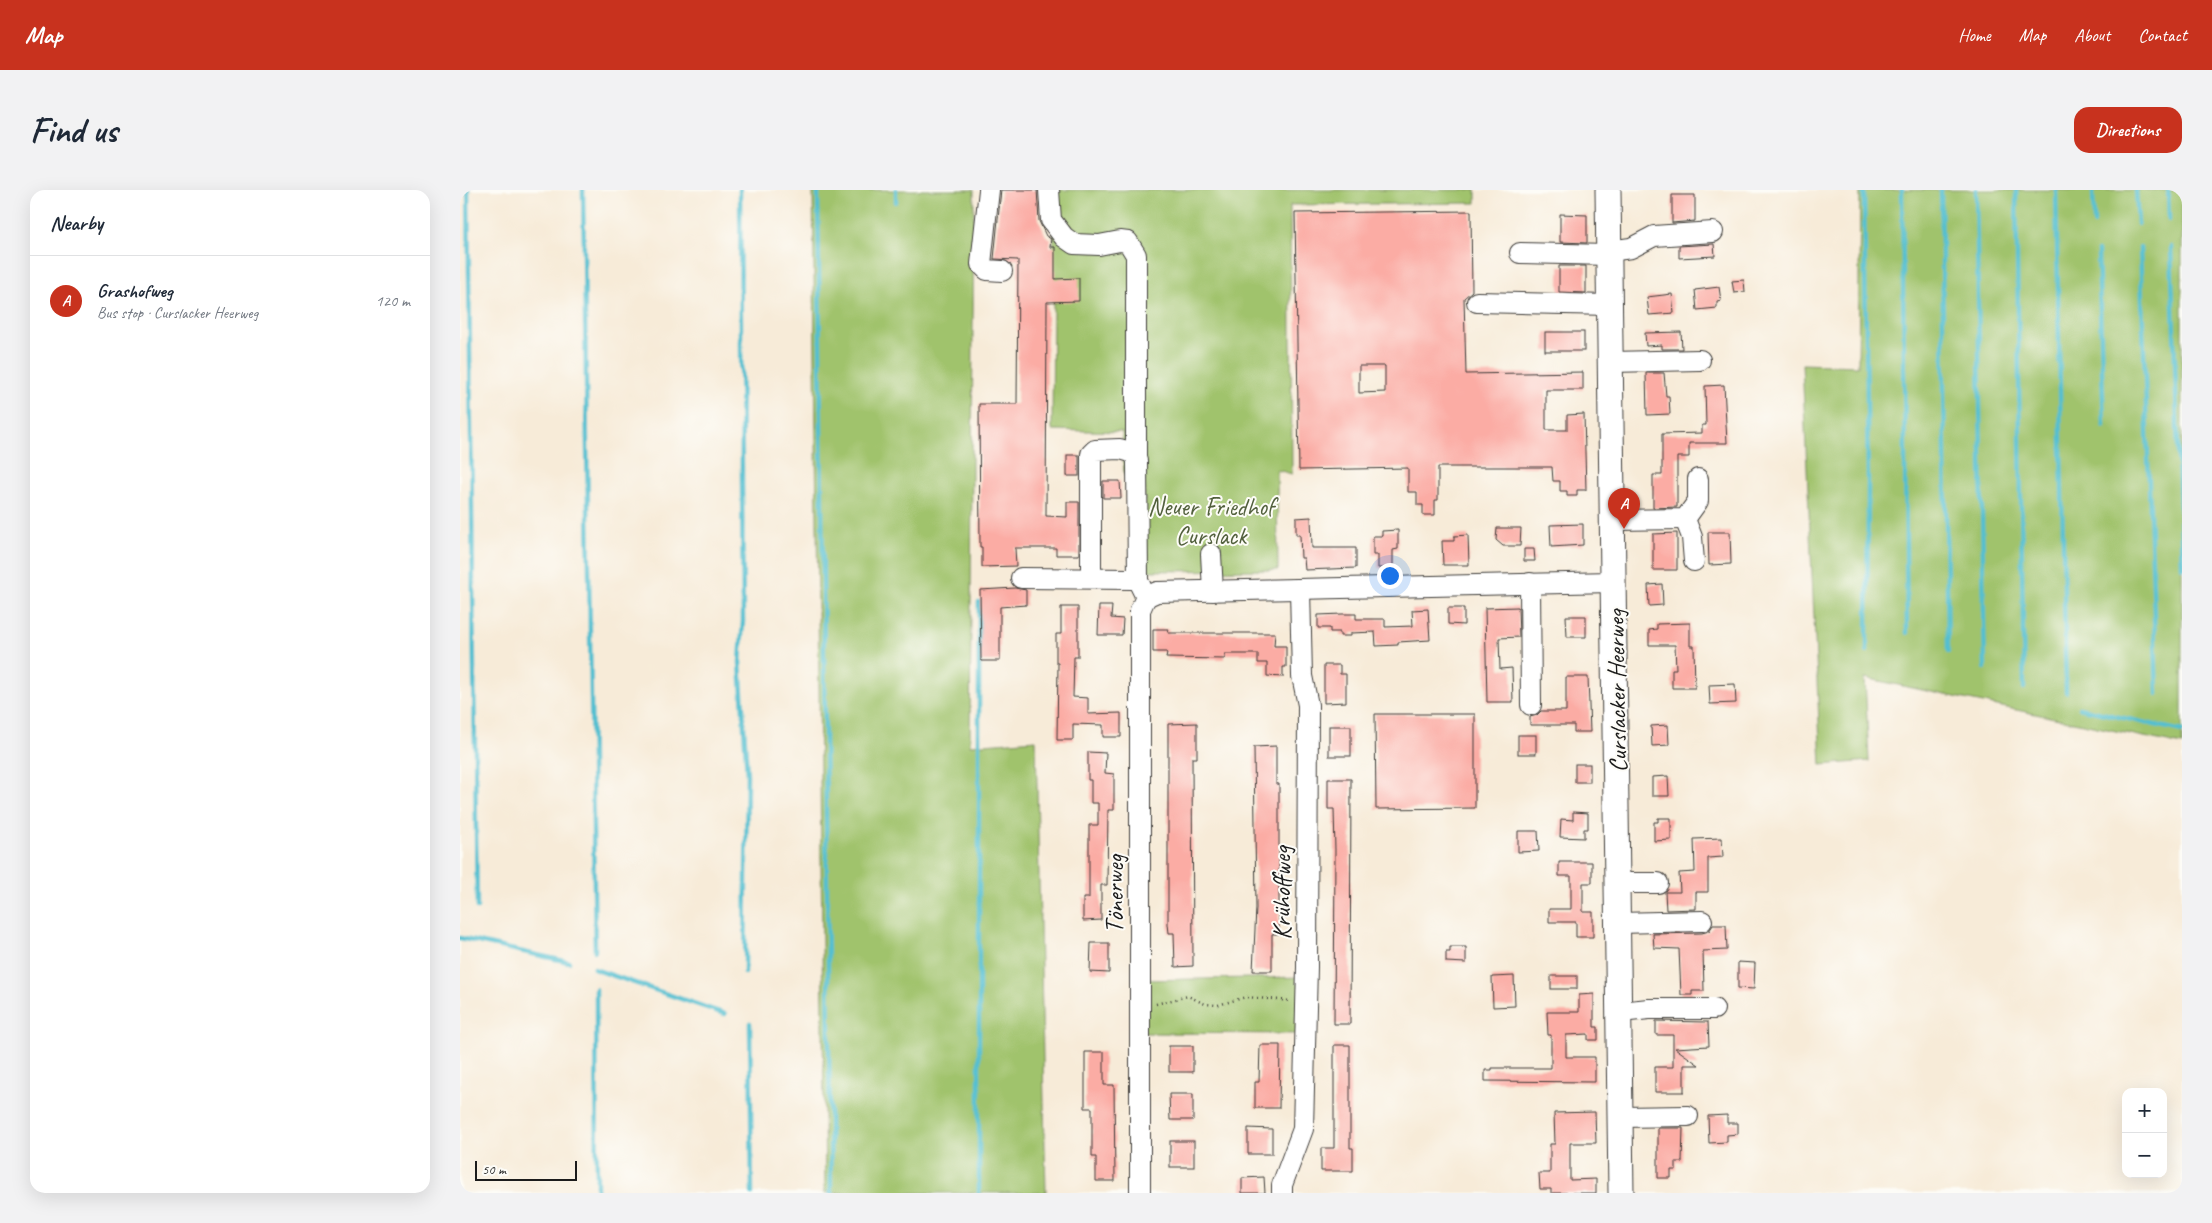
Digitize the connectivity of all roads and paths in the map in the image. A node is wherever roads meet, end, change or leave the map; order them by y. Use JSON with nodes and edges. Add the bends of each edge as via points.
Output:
{"nodes":[{"id":1,"x":989,"y":190,"type":"edge"},
{"id":2,"x":1049,"y":190,"type":"edge"},
{"id":3,"x":1608,"y":190,"type":"edge"},
{"id":4,"x":1713,"y":232,"type":"dead end"},
{"id":5,"x":1520,"y":253,"type":"dead end"},
{"id":6,"x":1609,"y":253,"type":"junction"},
{"id":7,"x":1002,"y":271,"type":"dead end"},
{"id":8,"x":1477,"y":302,"type":"dead end"},
{"id":9,"x":1610,"y":305,"type":"junction"},
{"id":10,"x":1700,"y":360,"type":"dead end"},
{"id":11,"x":1611,"y":362,"type":"junction"},
{"id":12,"x":1136,"y":457,"type":"junction"},
{"id":13,"x":1698,"y":479,"type":"dead end"},
{"id":14,"x":1686,"y":519,"type":"junction"},
{"id":15,"x":1613,"y":520,"type":"junction"},
{"id":16,"x":1211,"y":554,"type":"dead end"},
{"id":17,"x":1694,"y":561,"type":"dead end"},
{"id":18,"x":1021,"y":578,"type":"dead end"},
{"id":19,"x":1091,"y":578,"type":"junction"},
{"id":20,"x":1614,"y":582,"type":"junction"},
{"id":21,"x":1530,"y":584,"type":"junction"},
{"id":22,"x":1142,"y":589,"type":"junction"},
{"id":23,"x":1300,"y":589,"type":"junction"},
{"id":24,"x":1213,"y":591,"type":"junction"},
{"id":25,"x":1531,"y":705,"type":"dead end"},
{"id":26,"x":1618,"y":883,"type":"junction"},
{"id":27,"x":1658,"y":883,"type":"dead end"},
{"id":28,"x":1702,"y":921,"type":"dead end"},
{"id":29,"x":1618,"y":923,"type":"junction"},
{"id":30,"x":1306,"y":1005,"type":"junction"},
{"id":31,"x":1140,"y":1008,"type":"junction"},
{"id":32,"x":1714,"y":1009,"type":"dead end"},
{"id":33,"x":1620,"y":1012,"type":"junction"},
{"id":34,"x":1688,"y":1116,"type":"dead end"},
{"id":35,"x":1621,"y":1117,"type":"junction"},
{"id":36,"x":1140,"y":1193,"type":"edge"},
{"id":37,"x":1282,"y":1193,"type":"edge"},
{"id":38,"x":1622,"y":1193,"type":"edge"}],
"edges":[{"from":1,"to":7,"type":"street","via":[[981,264],[987,270]]},
{"from":2,"to":12,"type":"street","name":"Tönerweg","via":[[1052,220],[1064,237],[1074,244],[1128,242],[1136,255]]},
{"from":3,"to":6,"type":"main road","name":"Curslacker Heerweg"},
{"from":4,"to":6,"type":"street","via":[[1654,236],[1631,248]]},
{"from":5,"to":6,"type":"street"},
{"from":6,"to":9,"type":"main road","name":"Curslacker Heerweg"},
{"from":8,"to":9,"type":"street"},
{"from":9,"to":11,"type":"main road","name":"Curslacker Heerweg"},
{"from":10,"to":11,"type":"street"},
{"from":11,"to":15,"type":"main road","name":"Curslacker Heerweg"},
{"from":12,"to":19,"type":"street","via":[[1129,450],[1092,451]]},
{"from":12,"to":22,"type":"street","name":"Tönerweg"},
{"from":13,"to":14,"type":"street","via":[[1698,501]]},
{"from":14,"to":15,"type":"street"},
{"from":14,"to":17,"type":"street","via":[[1692,537]]},
{"from":15,"to":20,"type":"main road","name":"Curslacker Heerweg"},
{"from":16,"to":24,"type":"street"},
{"from":18,"to":19,"type":"street"},
{"from":19,"to":22,"type":"street"},
{"from":20,"to":21,"type":"street"},
{"from":20,"to":26,"type":"main road","name":"Curslacker Heerweg"},
{"from":21,"to":23,"type":"street"},
{"from":21,"to":25,"type":"street"},
{"from":22,"to":24,"type":"street","via":[[1157,592]]},
{"from":22,"to":31,"type":"street","name":"Tönerweg"},
{"from":23,"to":24,"type":"street"},
{"from":23,"to":30,"type":"street","name":"Krühoffweg","via":[[1302,676],[1308,704]]},
{"from":26,"to":27,"type":"street"},
{"from":26,"to":29,"type":"main road","name":"Curslacker Heerweg"},
{"from":28,"to":29,"type":"street"},
{"from":29,"to":33,"type":"main road","name":"Curslacker Heerweg"},
{"from":30,"to":31,"type":"path","via":[[1246,997],[1218,1005],[1205,1004],[1188,996]]},
{"from":30,"to":37,"type":"street","name":"Krühoffweg","via":[[1303,1129]]},
{"from":31,"to":36,"type":"street","name":"Tönerweg"},
{"from":32,"to":33,"type":"street"},
{"from":33,"to":35,"type":"main road","name":"Curslacker Heerweg"},
{"from":34,"to":35,"type":"street"},
{"from":35,"to":38,"type":"main road","name":"Curslacker Heerweg"}]}
